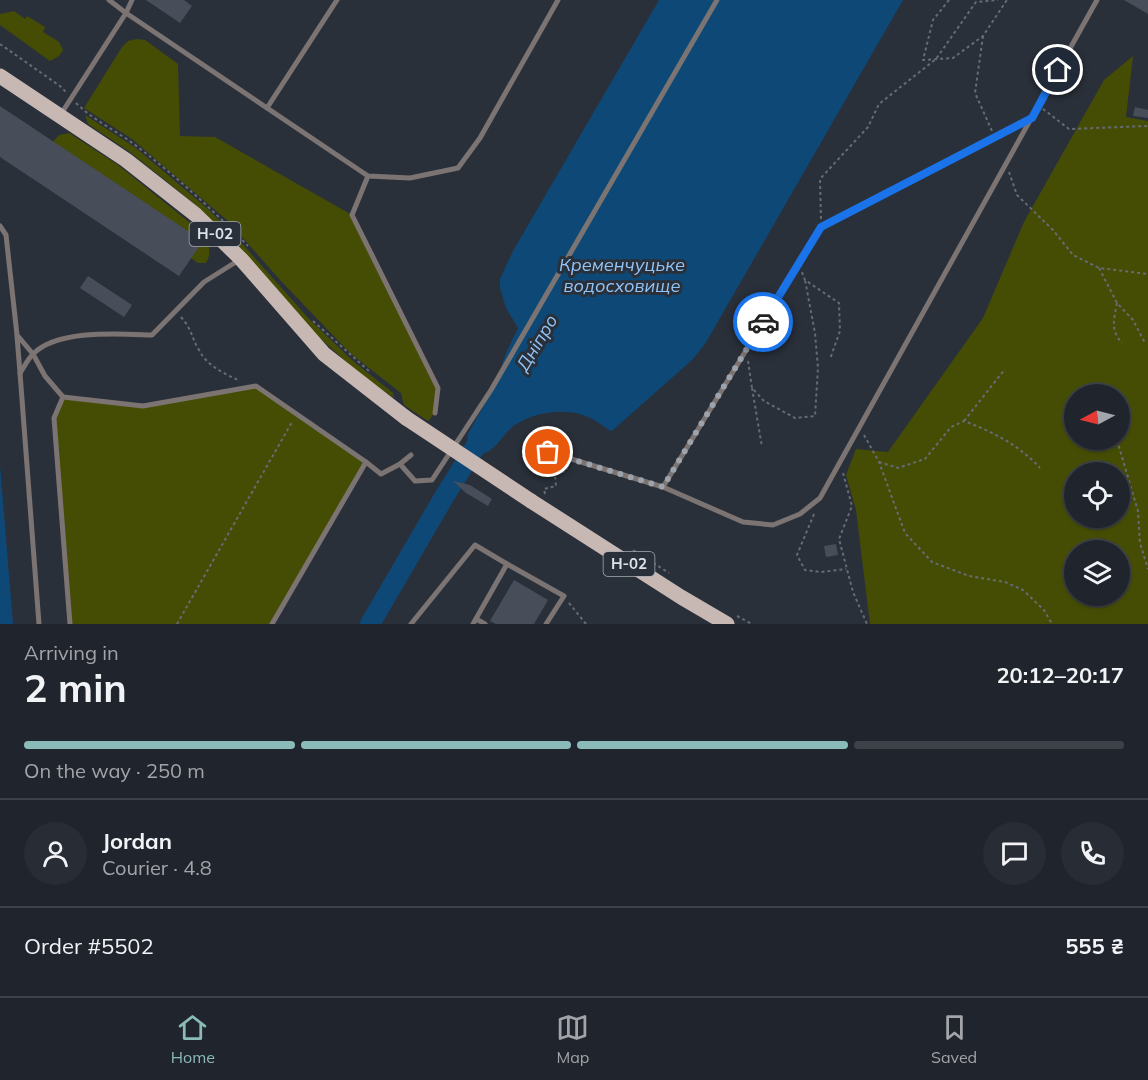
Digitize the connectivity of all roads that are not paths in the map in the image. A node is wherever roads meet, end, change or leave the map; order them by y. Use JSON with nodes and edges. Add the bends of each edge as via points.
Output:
{"nodes":[{"id":1,"x":110,"y":0,"type":"edge"},
{"id":2,"x":132,"y":0,"type":"edge"},
{"id":3,"x":337,"y":0,"type":"edge"},
{"id":4,"x":558,"y":0,"type":"edge"},
{"id":5,"x":717,"y":0,"type":"edge"},
{"id":6,"x":1097,"y":0,"type":"edge"},
{"id":7,"x":126,"y":13,"type":"junction"},
{"id":8,"x":0,"y":76,"type":"edge"},
{"id":9,"x":267,"y":108,"type":"junction"},
{"id":10,"x":60,"y":116,"type":"junction"},
{"id":11,"x":1032,"y":118,"type":"junction"},
{"id":12,"x":368,"y":176,"type":"junction"},
{"id":13,"x":0,"y":226,"type":"edge"},
{"id":14,"x":241,"y":260,"type":"junction"},
{"id":15,"x":17,"y":335,"type":"junction"},
{"id":16,"x":33,"y":354,"type":"junction"},
{"id":17,"x":20,"y":374,"type":"junction"},
{"id":18,"x":63,"y":397,"type":"junction"},
{"id":19,"x":435,"y":413,"type":"dead end"},
{"id":20,"x":532,"y":447,"type":"dead end"},
{"id":21,"x":411,"y":455,"type":"dead end"},
{"id":22,"x":366,"y":462,"type":"junction"},
{"id":23,"x":400,"y":464,"type":"junction"},
{"id":24,"x":663,"y":487,"type":"junction"},
{"id":25,"x":507,"y":564,"type":"junction"},
{"id":26,"x":474,"y":621,"type":"edge"},
{"id":27,"x":39,"y":624,"type":"edge"},
{"id":28,"x":70,"y":624,"type":"edge"},
{"id":29,"x":272,"y":624,"type":"edge"},
{"id":30,"x":411,"y":624,"type":"edge"},
{"id":31,"x":485,"y":624,"type":"edge"},
{"id":32,"x":546,"y":624,"type":"edge"},
{"id":33,"x":727,"y":624,"type":"edge"}],
"edges":[{"from":1,"to":7,"type":"lane"},
{"from":2,"to":7,"type":"lane"},
{"from":3,"to":9,"type":"lane"},
{"from":4,"to":12,"type":"lane","via":[[480,138],[458,168],[410,178]]},
{"from":5,"to":23,"type":"lane","via":[[491,390],[432,480],[415,481]]},
{"from":6,"to":11,"type":"lane"},
{"from":7,"to":9,"type":"lane"},
{"from":7,"to":10,"type":"lane"},
{"from":8,"to":10,"type":"main road","number":"Н-02"},
{"from":9,"to":12,"type":"lane"},
{"from":10,"to":14,"type":"main road","number":"Н-02","via":[[126,160],[196,215]]},
{"from":11,"to":24,"type":"lane","via":[[821,227]]},
{"from":11,"to":24,"type":"lane","via":[[820,498],[800,514],[773,525],[743,522]]},
{"from":12,"to":19,"type":"lane","via":[[352,215],[438,388]]},
{"from":13,"to":15,"type":"lane","via":[[6,235]]},
{"from":14,"to":16,"type":"lane","via":[[204,282],[152,335],[97,333],[51,343]]},
{"from":14,"to":33,"type":"main road","number":"Н-02","bridge":true,"via":[[324,354],[406,418]]},
{"from":15,"to":16,"type":"lane"},
{"from":15,"to":17,"type":"lane"},
{"from":16,"to":17,"type":"lane"},
{"from":16,"to":18,"type":"lane"},
{"from":17,"to":27,"type":"lane"},
{"from":18,"to":22,"type":"lane","via":[[143,406],[256,386]]},
{"from":18,"to":28,"type":"lane","via":[[54,418]]},
{"from":20,"to":24,"type":"lane"},
{"from":21,"to":23,"type":"lane"},
{"from":22,"to":23,"type":"lane","via":[[381,474]]},
{"from":22,"to":29,"type":"lane"},
{"from":25,"to":26,"type":"lane"},
{"from":25,"to":30,"type":"lane","via":[[475,545]]},
{"from":25,"to":32,"type":"lane","via":[[564,597]]},
{"from":26,"to":31,"type":"lane"}]}
